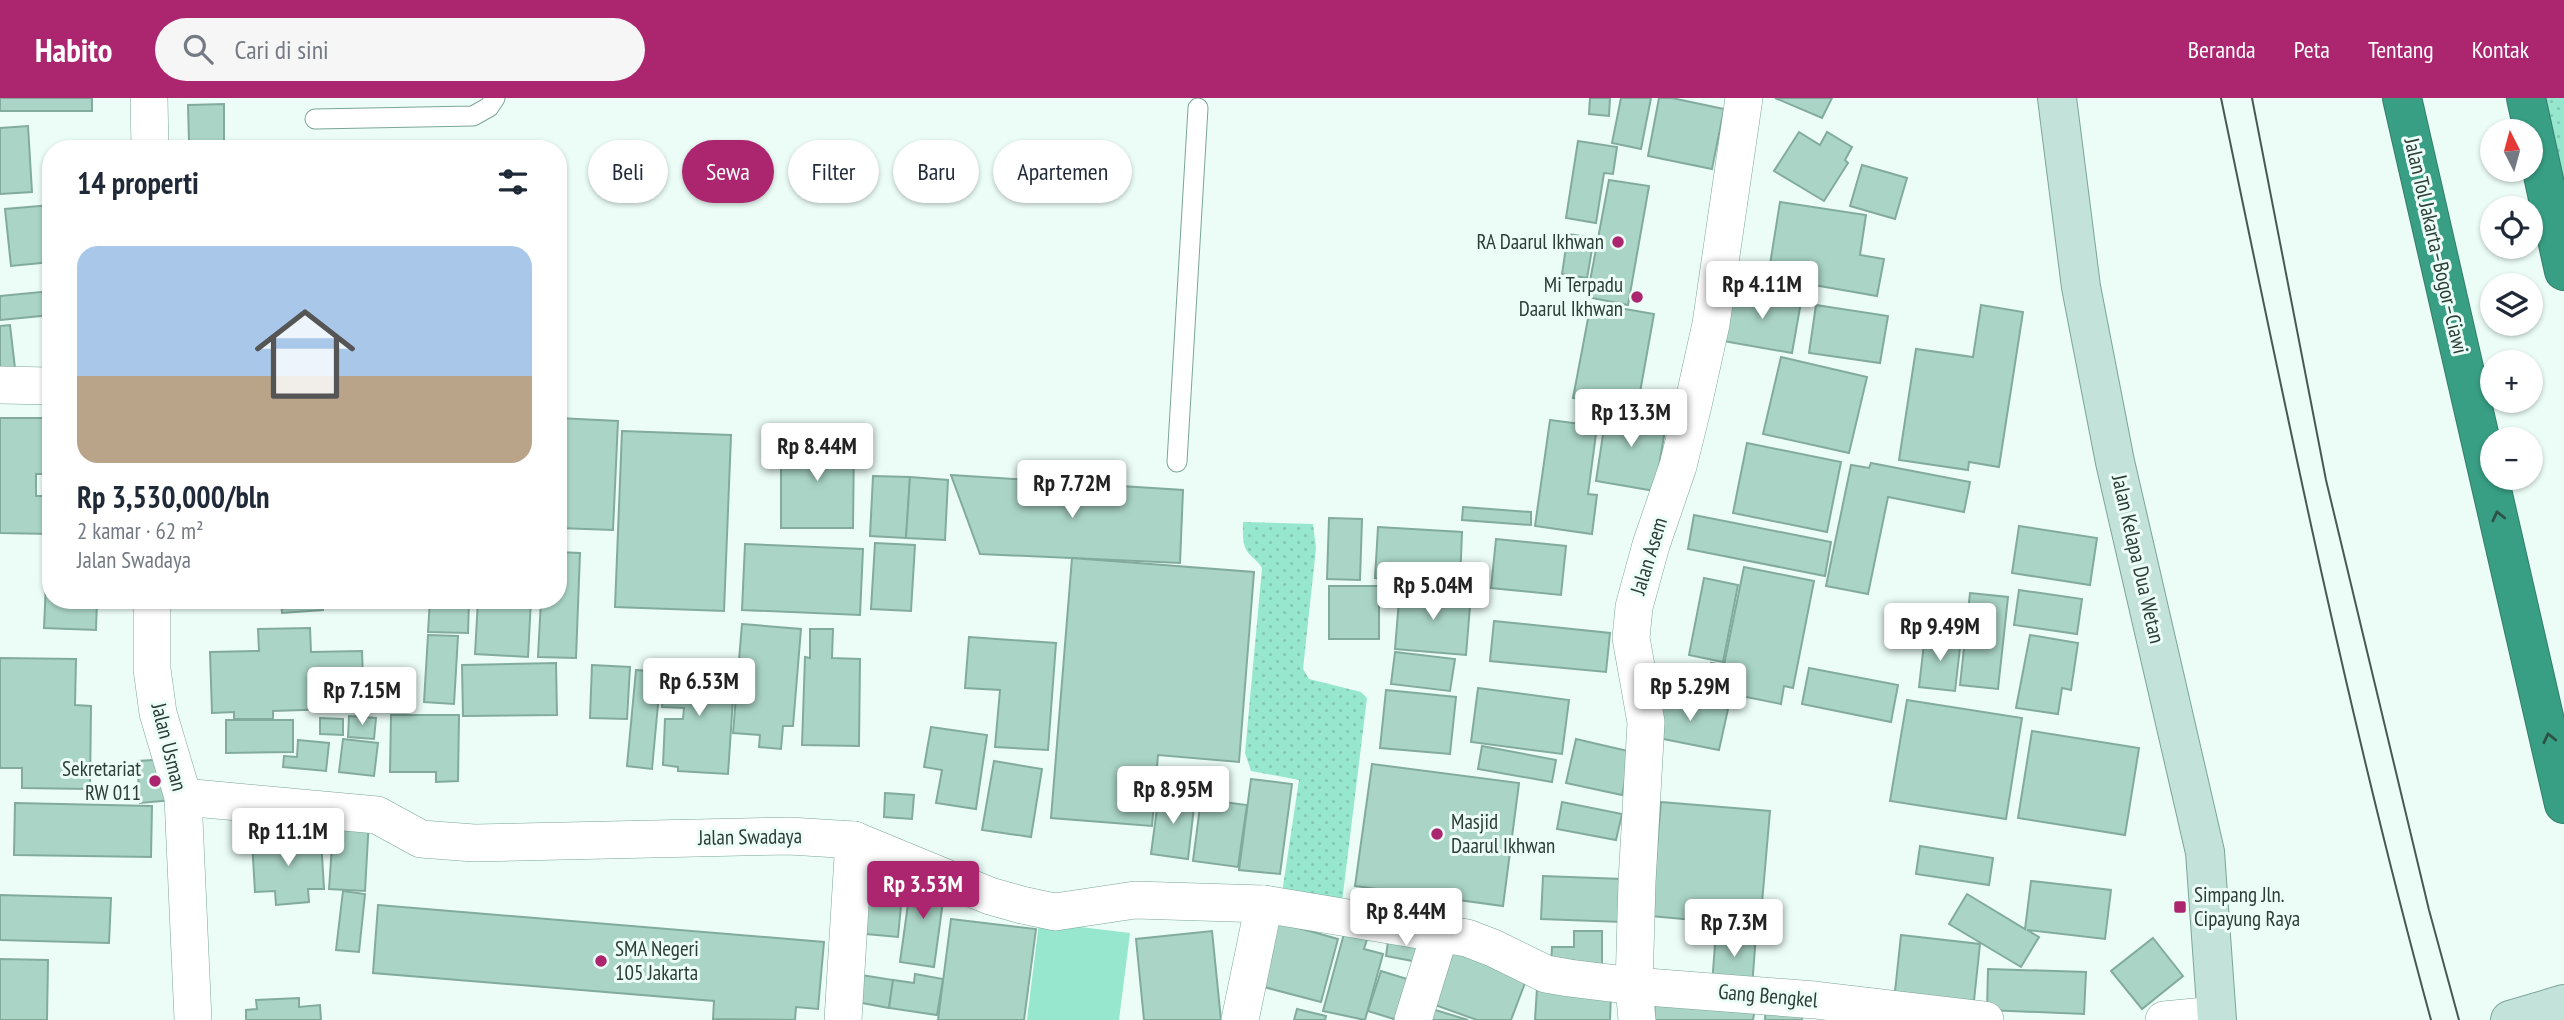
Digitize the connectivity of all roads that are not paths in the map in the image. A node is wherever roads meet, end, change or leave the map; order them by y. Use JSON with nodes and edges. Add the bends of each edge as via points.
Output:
{"nodes":[{"id":1,"x":149,"y":98,"type":"edge"},
{"id":2,"x":495,"y":98,"type":"edge"},
{"id":3,"x":1744,"y":98,"type":"edge"},
{"id":4,"x":2057,"y":98,"type":"edge"},
{"id":5,"x":2402,"y":98,"type":"edge"},
{"id":6,"x":2526,"y":98,"type":"edge"},
{"id":7,"x":1198,"y":108,"type":"dead end"},
{"id":8,"x":315,"y":119,"type":"dead end"},
{"id":9,"x":150,"y":140,"type":"edge"},
{"id":10,"x":2564,"y":271,"type":"edge"},
{"id":11,"x":0,"y":385,"type":"edge"},
{"id":12,"x":42,"y":386,"type":"edge"},
{"id":13,"x":1177,"y":462,"type":"dead end"},
{"id":14,"x":152,"y":609,"type":"edge"},
{"id":15,"x":183,"y":797,"type":"junction"},
{"id":16,"x":2564,"y":804,"type":"edge"},
{"id":17,"x":854,"y":840,"type":"junction"},
{"id":18,"x":1264,"y":904,"type":"junction"},
{"id":19,"x":1440,"y":933,"type":"junction"},
{"id":20,"x":1636,"y":1003,"type":"edge"},
{"id":21,"x":2564,"y":1004,"type":"edge"},
{"id":22,"x":2217,"y":1018,"type":"edge"},
{"id":23,"x":193,"y":1020,"type":"edge"},
{"id":24,"x":843,"y":1020,"type":"edge"},
{"id":25,"x":1240,"y":1020,"type":"edge"},
{"id":26,"x":1413,"y":1020,"type":"edge"},
{"id":27,"x":1984,"y":1020,"type":"edge"},
{"id":28,"x":2164,"y":1020,"type":"edge"},
{"id":29,"x":2510,"y":1020,"type":"edge"}],
"edges":[{"from":1,"to":9,"type":"street"},
{"from":2,"to":8,"type":"lane","via":[[473,116]]},
{"from":3,"to":20,"type":"street","name":"Jalan Asem","via":[[1711,324],[1678,466],[1634,607],[1631,638],[1646,722],[1636,882]]},
{"from":4,"to":22,"type":"street","name":"Jalan Kelapa Dua Wetan","via":[[2081,287],[2115,462],[2205,852]]},
{"from":16,"to":5,"type":"highway","name":"Jalan Tol Jakarta–Bogor–Ciawi","one_way":true},
{"from":6,"to":10,"type":"highway"},
{"from":7,"to":13,"type":"lane"},
{"from":11,"to":12,"type":"street"},
{"from":14,"to":15,"type":"street","name":"Jalan Usman","via":[[158,713]]},
{"from":15,"to":17,"type":"street","name":"Jalan Swadaya","via":[[376,815],[421,839],[461,842],[789,836]]},
{"from":15,"to":23,"type":"street","name":"Jalan Usman"},
{"from":17,"to":18,"type":"street","name":"Jalan Swadaya","via":[[990,896],[1055,912],[1135,900]]},
{"from":17,"to":24,"type":"street"},
{"from":18,"to":19,"type":"street","name":"Jalan Swadaya"},
{"from":18,"to":25,"type":"street"},
{"from":19,"to":20,"type":"street","name":"Jalan Swadaya","via":[[1466,938],[1546,974]]},
{"from":19,"to":26,"type":"street"},
{"from":20,"to":27,"type":"street","name":"Gang Bengkel","via":[[1765,995]]},
{"from":21,"to":29,"type":"street"},
{"from":22,"to":28,"type":"street"}]}
